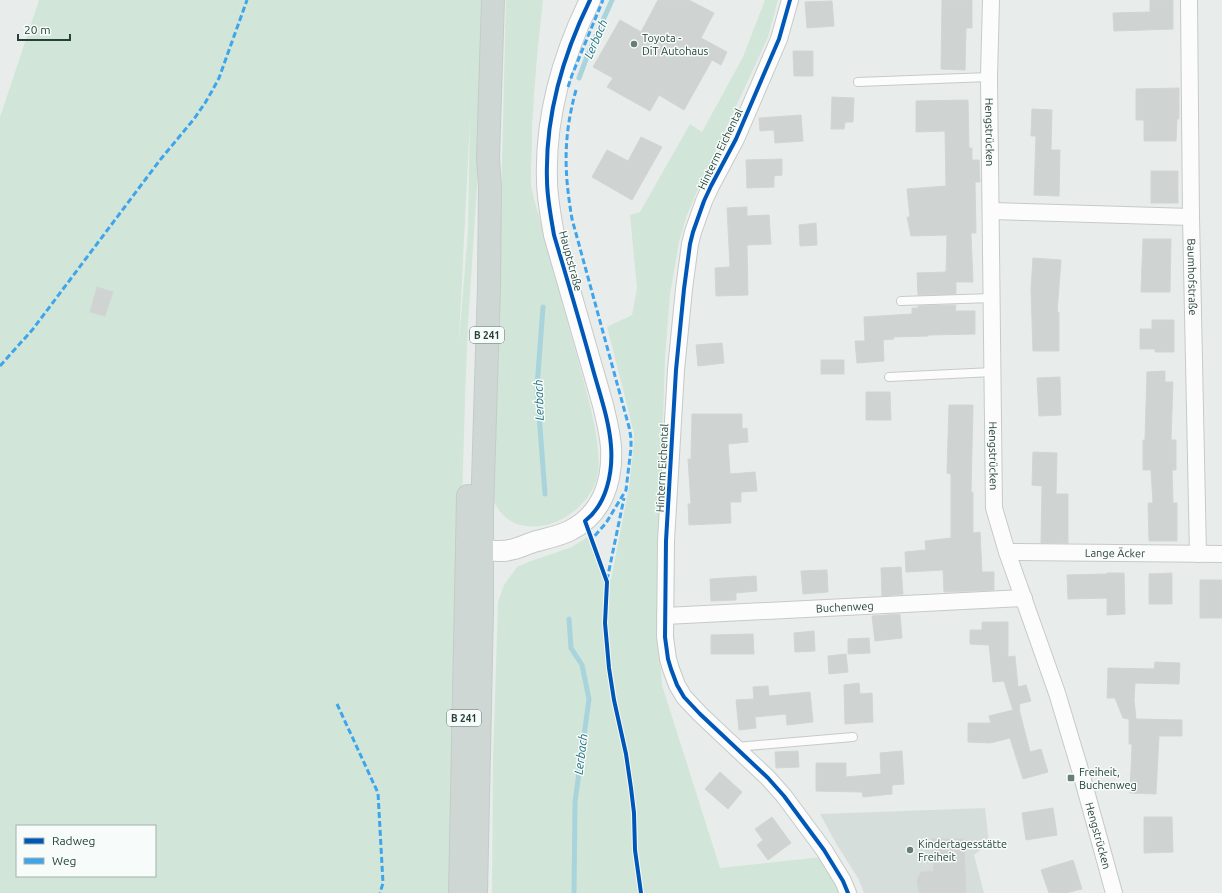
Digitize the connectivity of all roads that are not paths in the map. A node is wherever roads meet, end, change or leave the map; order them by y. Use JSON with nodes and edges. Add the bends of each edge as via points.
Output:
{"nodes":[{"id":1,"x":493,"y":0,"type":"edge"},
{"id":2,"x":590,"y":0,"type":"edge"},
{"id":3,"x":790,"y":0,"type":"edge"},
{"id":4,"x":991,"y":0,"type":"edge"},
{"id":5,"x":1189,"y":0,"type":"edge"},
{"id":6,"x":989,"y":77,"type":"junction"},
{"id":7,"x":858,"y":82,"type":"dead end"},
{"id":8,"x":991,"y":211,"type":"junction"},
{"id":9,"x":1192,"y":217,"type":"junction"},
{"id":10,"x":992,"y":298,"type":"junction"},
{"id":11,"x":901,"y":301,"type":"dead end"},
{"id":12,"x":993,"y":372,"type":"junction"},
{"id":13,"x":889,"y":377,"type":"dead end"},
{"id":14,"x":477,"y":544,"type":"junction"},
{"id":15,"x":1007,"y":552,"type":"junction"},
{"id":16,"x":1198,"y":554,"type":"junction"},
{"id":17,"x":1222,"y":554,"type":"edge"},
{"id":18,"x":1024,"y":598,"type":"junction"},
{"id":19,"x":665,"y":616,"type":"junction"},
{"id":20,"x":852,"y":737,"type":"dead end"},
{"id":21,"x":735,"y":747,"type":"junction"},
{"id":22,"x":460,"y":893,"type":"edge"},
{"id":23,"x":476,"y":893,"type":"edge"},
{"id":24,"x":848,"y":893,"type":"edge"},
{"id":25,"x":1114,"y":893,"type":"edge"}],
"edges":[{"from":1,"to":14,"type":"main road","number":"B 241","via":[[488,158],[482,187],[474,285]]},
{"from":2,"to":14,"type":"street","name":"Hauptstraße","via":[[571,44],[559,83],[550,124],[547,180],[554,235],[603,405],[611,446],[611,462],[605,492],[588,519],[568,532],[506,551]]},
{"from":3,"to":19,"type":"street","name":"Hinterm Eichental","via":[[779,39],[736,139],[704,202],[690,244],[676,370],[666,541]]},
{"from":4,"to":6,"type":"street","name":"Hengstrücken"},
{"from":5,"to":9,"type":"street","name":"Baumhofstraße"},
{"from":6,"to":7,"type":"lane"},
{"from":6,"to":8,"type":"street","name":"Hengstrücken"},
{"from":8,"to":9,"type":"street"},
{"from":8,"to":10,"type":"street","name":"Hengstrücken"},
{"from":9,"to":16,"type":"street","name":"Baumhofstraße"},
{"from":10,"to":11,"type":"lane"},
{"from":10,"to":12,"type":"street","name":"Hengstrücken"},
{"from":12,"to":13,"type":"lane"},
{"from":12,"to":15,"type":"street","name":"Hengstrücken","via":[[994,508]]},
{"from":14,"to":22,"type":"main road","number":"B 241"},
{"from":14,"to":23,"type":"main road","number":"B 241"},
{"from":15,"to":16,"type":"street","name":"Lange Äcker"},
{"from":15,"to":18,"type":"street","name":"Hengstrücken"},
{"from":16,"to":17,"type":"street","name":"Lange Äcker"},
{"from":18,"to":19,"type":"street","name":"Buchenweg"},
{"from":18,"to":25,"type":"street","name":"Hengstrücken","via":[[1057,693]]},
{"from":19,"to":21,"type":"street","name":"Hinterm Eichental","via":[[668,659],[682,693]]},
{"from":20,"to":21,"type":"lane"},
{"from":21,"to":24,"type":"street","name":"Hinterm Eichental","via":[[768,778],[794,809],[824,850]]}]}
